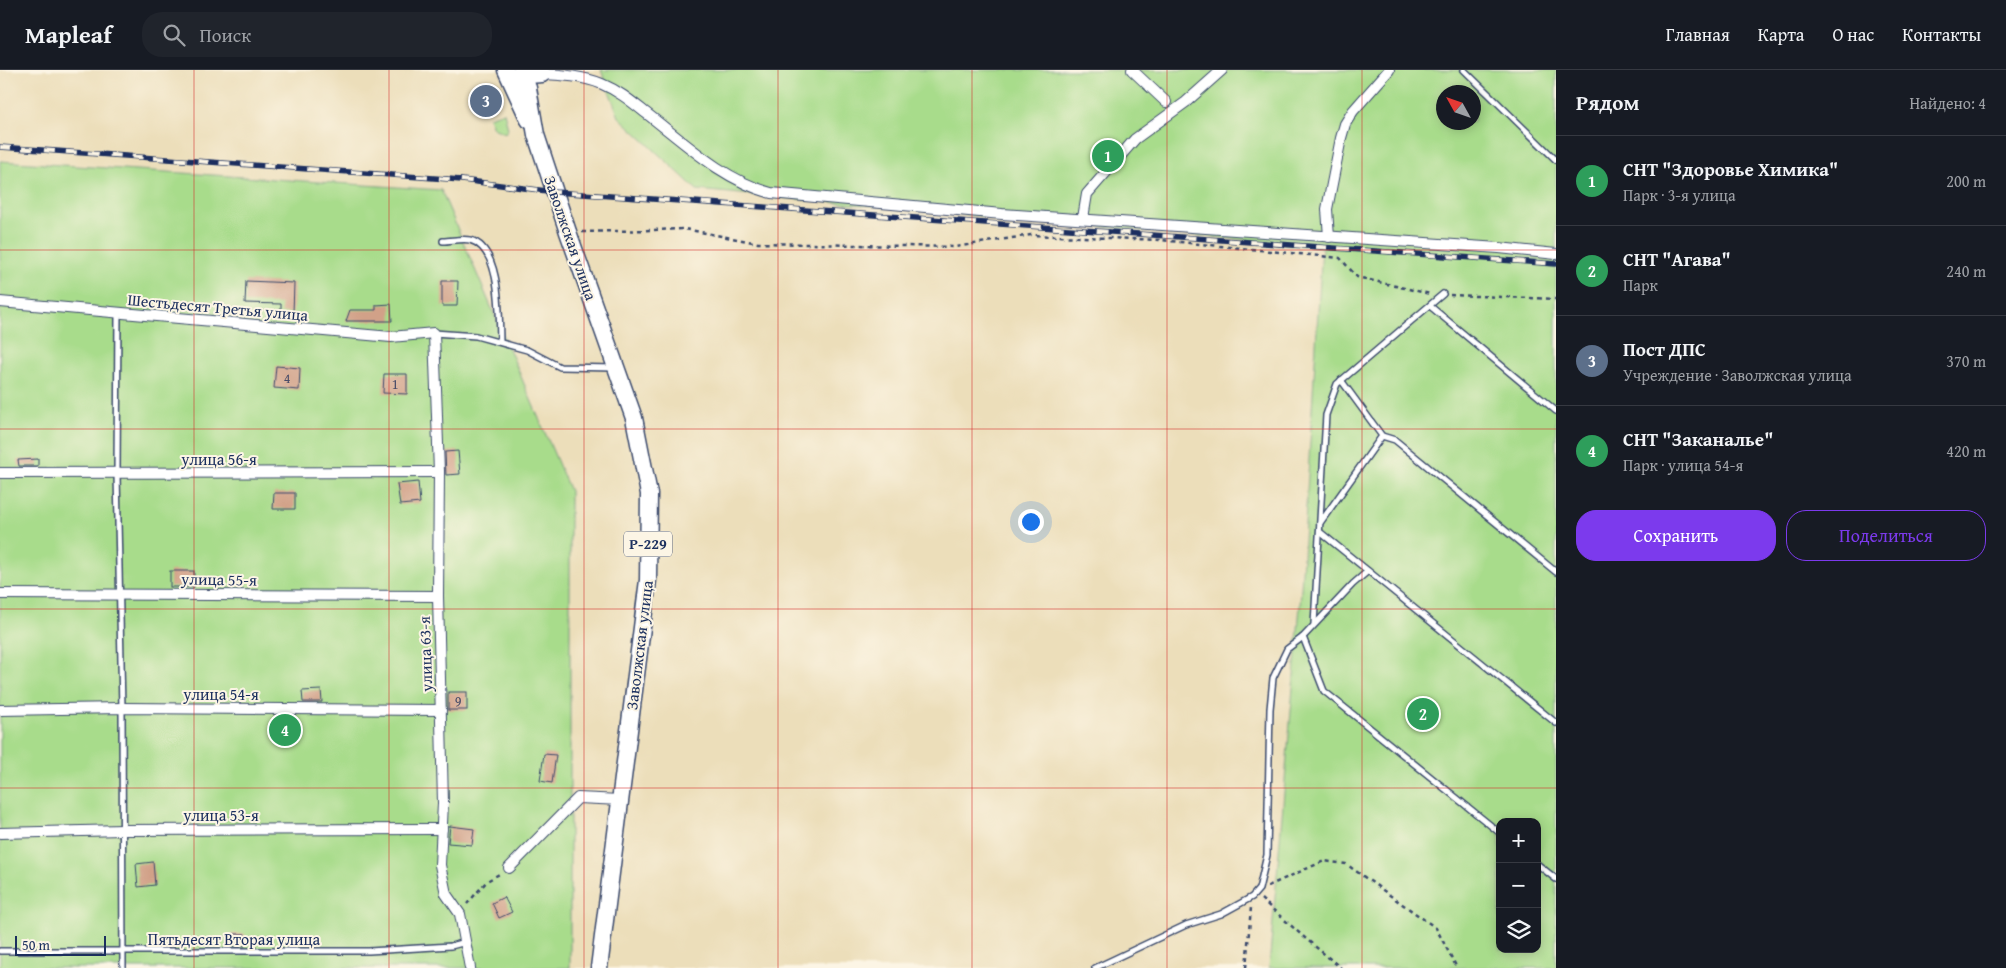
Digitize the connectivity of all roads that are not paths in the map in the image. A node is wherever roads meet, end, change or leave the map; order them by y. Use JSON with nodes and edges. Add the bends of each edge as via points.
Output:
{"nodes":[{"id":1,"x":1132,"y":70,"type":"edge"},
{"id":2,"x":1222,"y":70,"type":"edge"},
{"id":3,"x":1389,"y":70,"type":"edge"},
{"id":4,"x":1464,"y":70,"type":"edge"},
{"id":5,"x":515,"y":73,"type":"edge"},
{"id":6,"x":542,"y":74,"type":"joint"},
{"id":7,"x":1166,"y":102,"type":"dead end"},
{"id":8,"x":1556,"y":160,"type":"edge"},
{"id":9,"x":1084,"y":218,"type":"junction"},
{"id":10,"x":1329,"y":237,"type":"junction"},
{"id":11,"x":443,"y":242,"type":"dead end"},
{"id":12,"x":1556,"y":254,"type":"edge"},
{"id":13,"x":1443,"y":294,"type":"road end"},
{"id":14,"x":0,"y":302,"type":"edge"},
{"id":15,"x":1430,"y":306,"type":"junction"},
{"id":16,"x":118,"y":313,"type":"junction"},
{"id":17,"x":434,"y":333,"type":"junction"},
{"id":18,"x":500,"y":342,"type":"junction"},
{"id":19,"x":616,"y":368,"type":"junction"},
{"id":20,"x":1342,"y":380,"type":"junction"},
{"id":21,"x":1556,"y":411,"type":"edge"},
{"id":22,"x":1382,"y":436,"type":"junction"},
{"id":23,"x":439,"y":472,"type":"junction"},
{"id":24,"x":0,"y":473,"type":"edge"},
{"id":25,"x":117,"y":474,"type":"junction"},
{"id":26,"x":1320,"y":523,"type":"junction"},
{"id":27,"x":1320,"y":532,"type":"junction"},
{"id":28,"x":1368,"y":571,"type":"junction"},
{"id":29,"x":1556,"y":572,"type":"edge"},
{"id":30,"x":0,"y":594,"type":"edge"},
{"id":31,"x":120,"y":594,"type":"junction"},
{"id":32,"x":438,"y":596,"type":"junction"},
{"id":33,"x":1314,"y":625,"type":"junction"},
{"id":34,"x":1303,"y":637,"type":"junction"},
{"id":35,"x":122,"y":708,"type":"junction"},
{"id":36,"x":0,"y":710,"type":"edge"},
{"id":37,"x":441,"y":710,"type":"junction"},
{"id":38,"x":1556,"y":723,"type":"edge"},
{"id":39,"x":620,"y":800,"type":"junction"},
{"id":40,"x":442,"y":829,"type":"junction"},
{"id":41,"x":123,"y":830,"type":"junction"},
{"id":42,"x":1496,"y":830,"type":"edge"},
{"id":43,"x":0,"y":833,"type":"edge"},
{"id":44,"x":1541,"y":867,"type":"edge"},
{"id":45,"x":509,"y":868,"type":"road end"},
{"id":46,"x":1556,"y":879,"type":"edge"},
{"id":47,"x":466,"y":942,"type":"junction"},
{"id":48,"x":0,"y":951,"type":"edge"},
{"id":49,"x":123,"y":952,"type":"junction"},
{"id":50,"x":123,"y":968,"type":"edge"},
{"id":51,"x":470,"y":968,"type":"edge"},
{"id":52,"x":598,"y":968,"type":"edge"},
{"id":53,"x":1094,"y":968,"type":"edge"}],
"edges":[{"from":1,"to":7,"type":"street"},
{"from":2,"to":9,"type":"street","via":[[1186,102],[1135,139],[1087,194]]},
{"from":3,"to":10,"type":"street","via":[[1345,124],[1328,209]]},
{"from":4,"to":8,"type":"lane"},
{"from":5,"to":6,"type":"main road"},
{"from":5,"to":19,"type":"main road","name":"Заволжская улица","number":"Р-229"},
{"from":6,"to":9,"type":"street","via":[[581,77],[622,94],[701,156],[754,189],[1002,214]]},
{"from":9,"to":10,"type":"street"},
{"from":10,"to":12,"type":"street"},
{"from":11,"to":18,"type":"lane","via":[[470,240],[485,249],[497,283]]},
{"from":13,"to":15,"type":"lane"},
{"from":14,"to":16,"type":"street","name":"Шестьдесят Третья улица"},
{"from":15,"to":20,"type":"lane"},
{"from":15,"to":21,"type":"lane"},
{"from":16,"to":17,"type":"street","name":"Шестьдесят Третья улица","via":[[391,337]]},
{"from":16,"to":25,"type":"lane"},
{"from":17,"to":18,"type":"lane","via":[[476,336]]},
{"from":17,"to":23,"type":"street","name":"улица 63-я"},
{"from":18,"to":19,"type":"lane","via":[[527,350],[560,367]]},
{"from":19,"to":39,"type":"main road","name":"Заволжская улица","number":"Р-229","via":[[634,418],[649,494],[648,580]]},
{"from":20,"to":22,"type":"lane"},
{"from":20,"to":26,"type":"lane","via":[[1337,384],[1326,415]]},
{"from":22,"to":26,"type":"lane"},
{"from":22,"to":29,"type":"lane","via":[[1395,440]]},
{"from":23,"to":25,"type":"street","name":"улица 56-я"},
{"from":23,"to":32,"type":"street","name":"улица 63-я"},
{"from":24,"to":25,"type":"street","name":"улица 56-я"},
{"from":25,"to":31,"type":"lane"},
{"from":26,"to":27,"type":"lane"},
{"from":27,"to":28,"type":"lane"},
{"from":27,"to":33,"type":"lane"},
{"from":28,"to":33,"type":"lane"},
{"from":28,"to":38,"type":"lane"},
{"from":30,"to":31,"type":"street","name":"улица 55-я"},
{"from":31,"to":32,"type":"street","name":"улица 55-я"},
{"from":31,"to":35,"type":"lane"},
{"from":32,"to":37,"type":"street","name":"улица 63-я"},
{"from":33,"to":34,"type":"lane"},
{"from":34,"to":42,"type":"lane","via":[[1324,691]]},
{"from":34,"to":53,"type":"lane","via":[[1286,649],[1273,678],[1267,855],[1256,893],[1221,914],[1186,924]]},
{"from":35,"to":36,"type":"street","name":"улица 54-я"},
{"from":35,"to":37,"type":"street","name":"улица 54-я"},
{"from":35,"to":41,"type":"lane"},
{"from":37,"to":40,"type":"street","name":"улица 63-я"},
{"from":39,"to":45,"type":"street","via":[[578,798]]},
{"from":39,"to":52,"type":"main road","name":"Заволжская улица","number":"Р-229"},
{"from":40,"to":41,"type":"street","name":"улица 53-я"},
{"from":40,"to":47,"type":"street","name":"улица 63-я","via":[[440,865],[446,894],[459,912]]},
{"from":41,"to":43,"type":"street","name":"улица 53-я"},
{"from":41,"to":49,"type":"lane"},
{"from":44,"to":46,"type":"lane"},
{"from":47,"to":49,"type":"lane","name":"Пятьдесят Вторая улица","via":[[451,946],[369,950]]},
{"from":47,"to":51,"type":"street","name":"улица 63-я"},
{"from":48,"to":49,"type":"lane","name":"Пятьдесят Вторая улица"},
{"from":49,"to":50,"type":"lane"}]}
